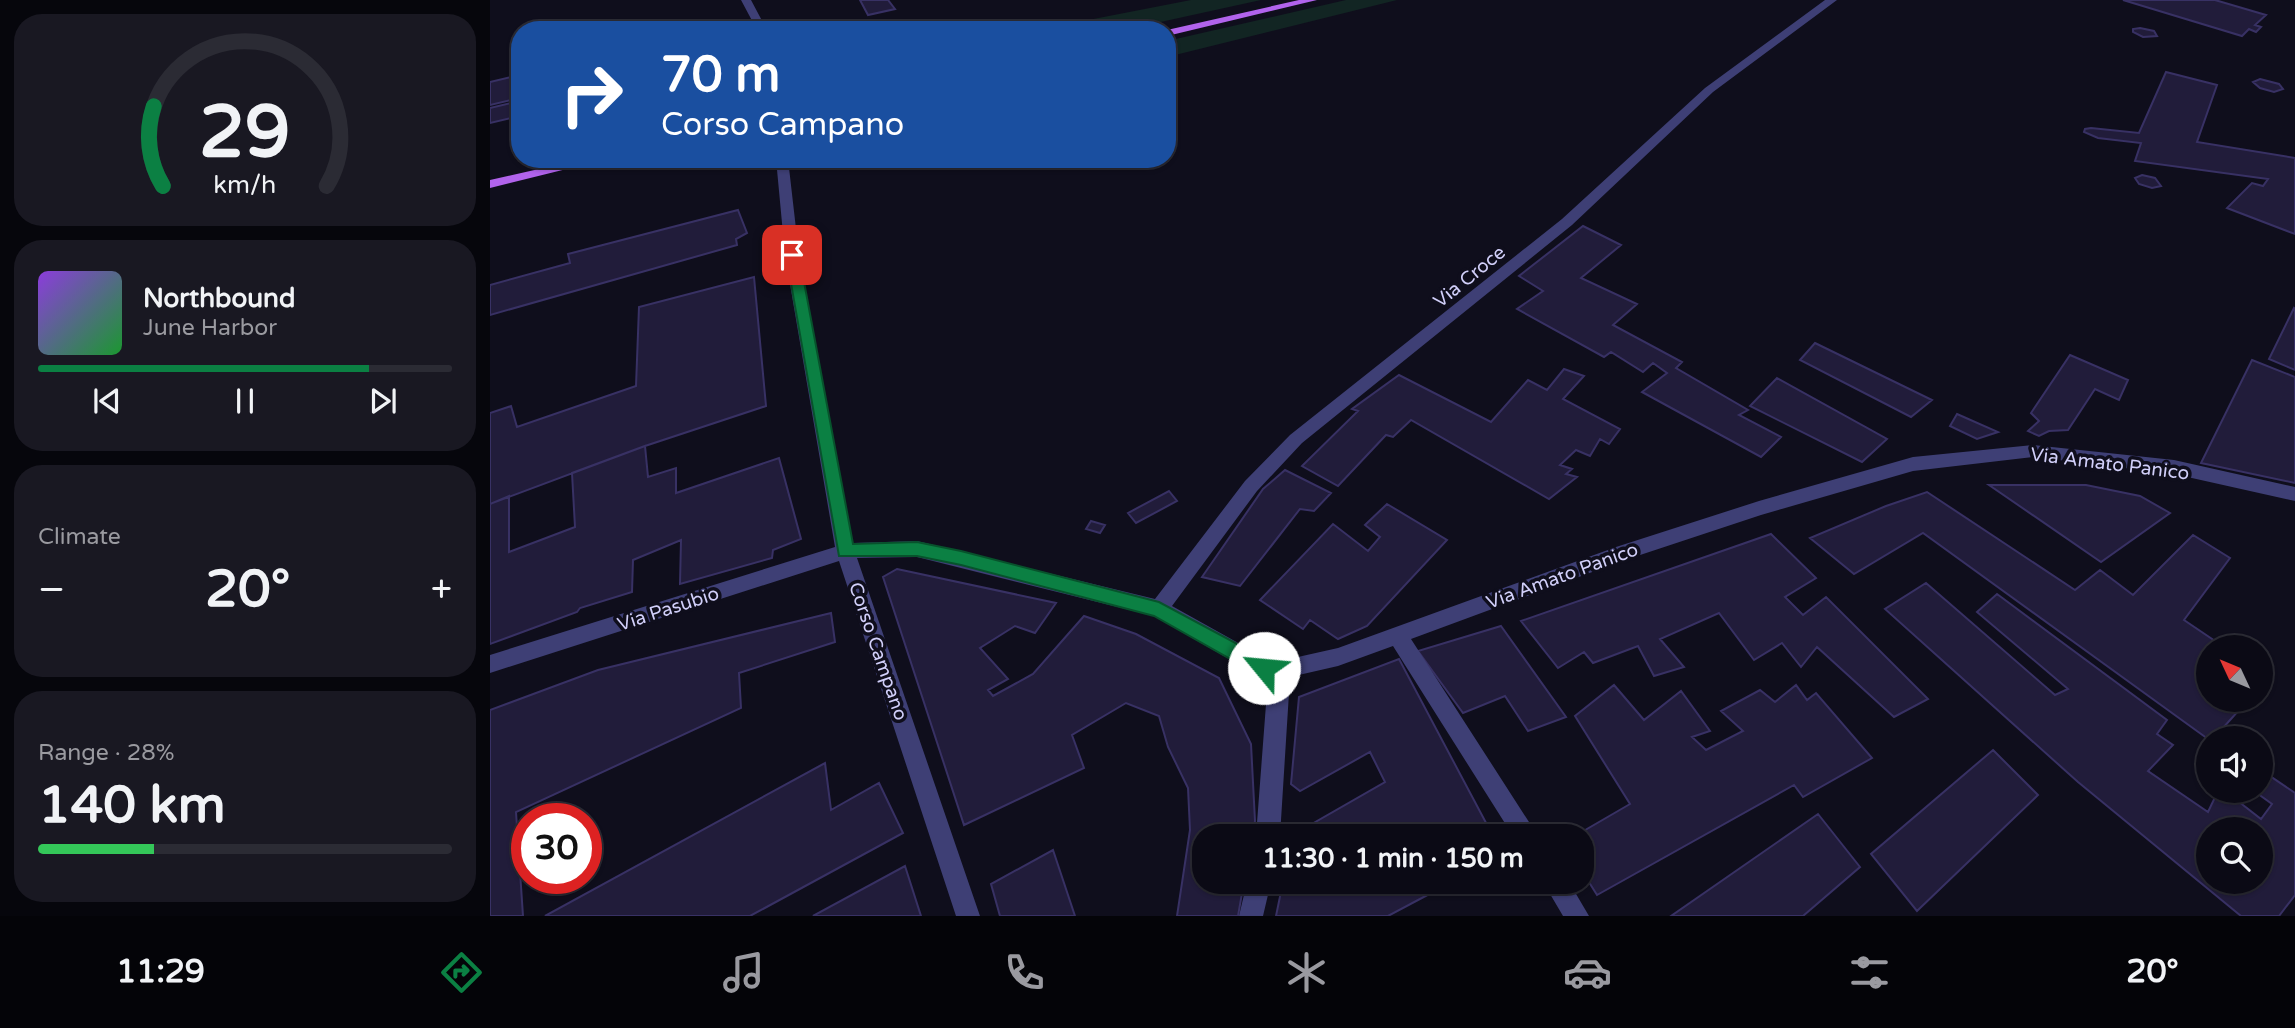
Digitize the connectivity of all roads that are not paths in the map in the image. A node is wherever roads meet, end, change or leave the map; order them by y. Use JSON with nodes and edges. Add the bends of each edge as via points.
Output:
{"nodes":[{"id":1,"x":746,"y":0,"type":"edge"},
{"id":2,"x":1312,"y":0,"type":"edge"},
{"id":3,"x":1832,"y":0,"type":"edge"},
{"id":4,"x":757,"y":21,"type":"edge"},
{"id":5,"x":1176,"y":31,"type":"edge"},
{"id":6,"x":561,"y":168,"type":"edge"},
{"id":7,"x":783,"y":168,"type":"edge"},
{"id":8,"x":490,"y":184,"type":"edge"},
{"id":9,"x":2295,"y":494,"type":"edge"},
{"id":10,"x":845,"y":551,"type":"junction"},
{"id":11,"x":1159,"y":609,"type":"junction"},
{"id":12,"x":1396,"y":635,"type":"junction"},
{"id":13,"x":490,"y":664,"type":"edge"},
{"id":14,"x":1280,"y":670,"type":"junction"},
{"id":15,"x":1269,"y":824,"type":"edge"},
{"id":16,"x":1518,"y":824,"type":"edge"},
{"id":17,"x":1256,"y":894,"type":"edge"},
{"id":18,"x":1563,"y":894,"type":"edge"},
{"id":19,"x":968,"y":916,"type":"edge"},
{"id":20,"x":1251,"y":916,"type":"edge"},
{"id":21,"x":1577,"y":916,"type":"edge"}],
"edges":[{"from":1,"to":4,"type":"street"},
{"from":2,"to":5,"type":"main road"},
{"from":3,"to":11,"type":"street","name":"Via Croce","via":[[1709,90],[1567,222],[1296,439],[1251,486]]},
{"from":6,"to":8,"type":"main road"},
{"from":7,"to":10,"type":"street","name":"Corso Campano","via":[[792,255]]},
{"from":9,"to":12,"type":"street","name":"Via Amato Panico","via":[[2174,467],[2033,451],[1913,464],[1759,508]]},
{"from":10,"to":11,"type":"street","via":[[917,549]]},
{"from":10,"to":13,"type":"street","name":"Via Pasubio"},
{"from":10,"to":19,"type":"street","name":"Corso Campano"},
{"from":11,"to":14,"type":"street","via":[[1264,668]]},
{"from":12,"to":14,"type":"street","name":"Via Amato Panico","via":[[1338,657]]},
{"from":12,"to":16,"type":"street"},
{"from":14,"to":15,"type":"street"},
{"from":17,"to":20,"type":"street"},
{"from":18,"to":21,"type":"street"}]}
